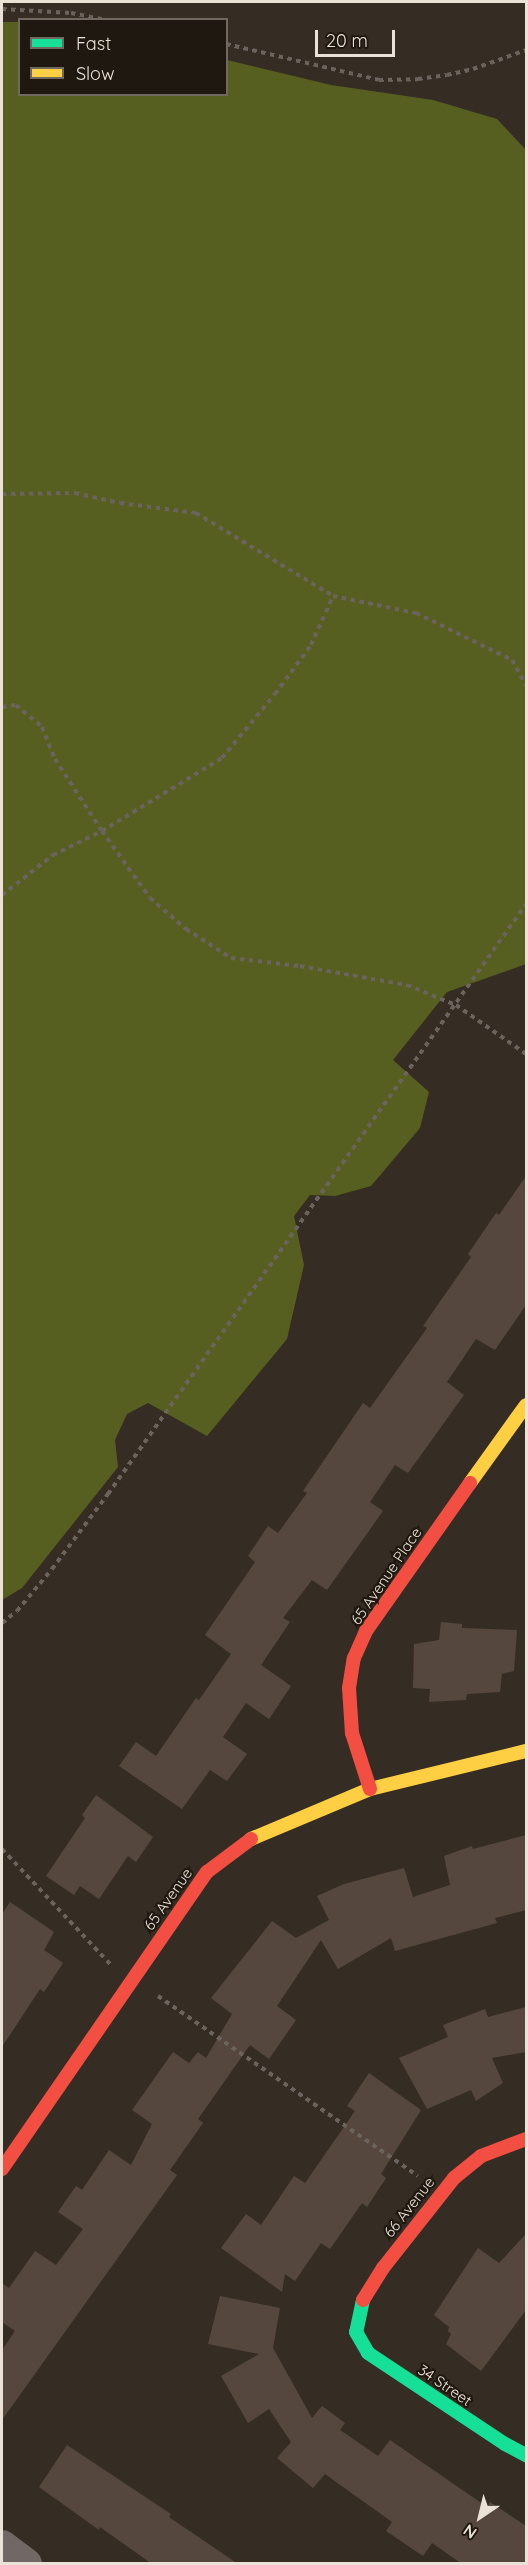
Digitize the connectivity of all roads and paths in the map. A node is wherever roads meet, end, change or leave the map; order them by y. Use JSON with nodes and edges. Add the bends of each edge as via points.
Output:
{"nodes":[{"id":1,"x":2,"y":9,"type":"edge"},
{"id":2,"x":96,"y":18,"type":"edge"},
{"id":3,"x":228,"y":44,"type":"edge"},
{"id":4,"x":526,"y":50,"type":"edge"},
{"id":5,"x":2,"y":494,"type":"edge"},
{"id":6,"x":333,"y":596,"type":"junction"},
{"id":7,"x":526,"y":685,"type":"edge"},
{"id":8,"x":2,"y":707,"type":"edge"},
{"id":9,"x":102,"y":831,"type":"junction"},
{"id":10,"x":2,"y":895,"type":"edge"},
{"id":11,"x":526,"y":904,"type":"edge"},
{"id":12,"x":456,"y":1005,"type":"junction"},
{"id":13,"x":526,"y":1054,"type":"edge"},
{"id":14,"x":526,"y":1405,"type":"edge"},
{"id":15,"x":2,"y":1623,"type":"edge"},
{"id":16,"x":526,"y":1751,"type":"edge"},
{"id":17,"x":370,"y":1789,"type":"junction"},
{"id":18,"x":2,"y":1849,"type":"edge"},
{"id":19,"x":116,"y":1968,"type":"dead end"},
{"id":20,"x":157,"y":1996,"type":"dead end"},
{"id":21,"x":526,"y":2139,"type":"edge"},
{"id":22,"x":2,"y":2169,"type":"edge"},
{"id":23,"x":420,"y":2177,"type":"dead end"},
{"id":24,"x":356,"y":2332,"type":"joint"},
{"id":25,"x":526,"y":2455,"type":"edge"},
{"id":26,"x":2,"y":2546,"type":"edge"},
{"id":27,"x":26,"y":2564,"type":"edge"}],
"edges":[{"from":1,"to":2,"type":"path"},
{"from":3,"to":4,"type":"path","via":[[379,80],[447,75]]},
{"from":5,"to":6,"type":"path","via":[[75,493],[196,513]]},
{"from":6,"to":7,"type":"path","via":[[416,613],[512,660]]},
{"from":6,"to":9,"type":"path","via":[[311,645],[222,758]]},
{"from":8,"to":9,"type":"path","via":[[16,705],[42,727],[55,759]]},
{"from":9,"to":10,"type":"path","via":[[53,855]]},
{"from":9,"to":12,"type":"path","via":[[150,898],[186,929],[231,958],[407,985]]},
{"from":11,"to":12,"type":"path"},
{"from":12,"to":13,"type":"path"},
{"from":12,"to":15,"type":"path","via":[[101,1503],[52,1569]]},
{"from":14,"to":17,"type":"street","name":"65 Avenue Place","via":[[397,1585],[366,1631],[354,1659],[349,1688],[352,1733]]},
{"from":16,"to":17,"type":"street","name":"65 Avenue"},
{"from":17,"to":22,"type":"street","name":"65 Avenue","via":[[246,1841],[207,1872]]},
{"from":18,"to":19,"type":"path"},
{"from":20,"to":23,"type":"path"},
{"from":21,"to":24,"type":"street","name":"66 Avenue","via":[[481,2156],[454,2178],[383,2268],[360,2304]]},
{"from":24,"to":25,"type":"street","name":"34 Street","via":[[368,2353]]},
{"from":26,"to":27,"type":"street"}]}
